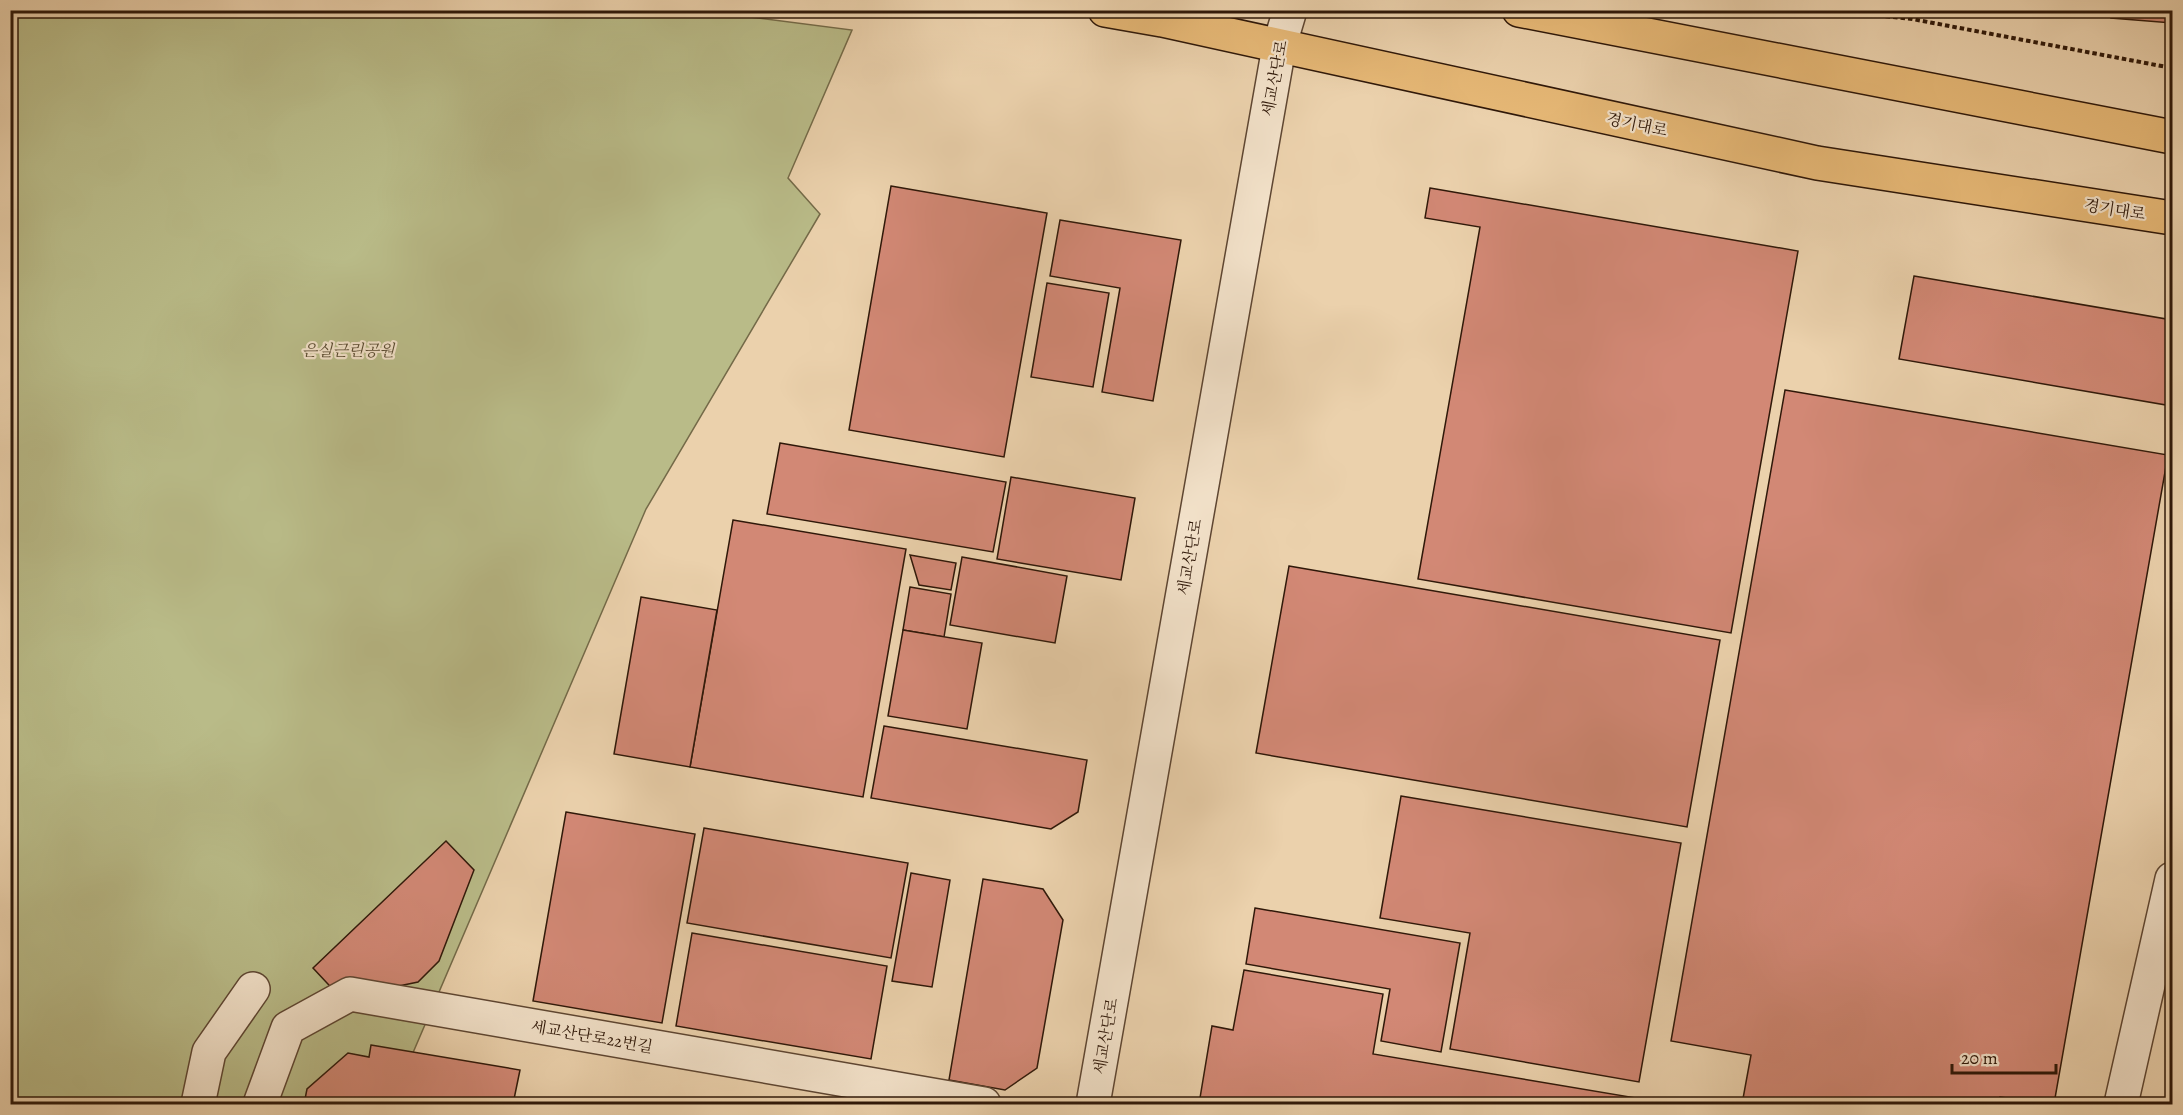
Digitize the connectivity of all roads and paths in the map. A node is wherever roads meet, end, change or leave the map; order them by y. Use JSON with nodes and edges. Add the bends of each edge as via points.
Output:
{"nodes":[{"id":1,"x":1105,"y":10,"type":"edge"},
{"id":2,"x":1290,"y":10,"type":"edge"},
{"id":3,"x":1519,"y":10,"type":"edge"},
{"id":4,"x":1826,"y":10,"type":"edge"},
{"id":5,"x":1279,"y":47,"type":"junction"},
{"id":6,"x":2172,"y":69,"type":"edge"},
{"id":7,"x":2172,"y":137,"type":"edge"},
{"id":8,"x":2172,"y":218,"type":"edge"},
{"id":9,"x":2172,"y":879,"type":"edge"},
{"id":10,"x":254,"y":989,"type":"dead end"},
{"id":11,"x":198,"y":1104,"type":"edge"},
{"id":12,"x":260,"y":1104,"type":"edge"},
{"id":13,"x":984,"y":1104,"type":"edge"},
{"id":14,"x":1093,"y":1104,"type":"edge"},
{"id":15,"x":2121,"y":1104,"type":"edge"}],
"edges":[{"from":1,"to":5,"type":"main road","name":"경기대로"},
{"from":2,"to":5,"type":"street","name":"세교산단로"},
{"from":3,"to":7,"type":"main road"},
{"from":4,"to":6,"type":"path","via":[[1912,19]]},
{"from":5,"to":8,"type":"main road","name":"경기대로","via":[[1817,163]]},
{"from":5,"to":14,"type":"street","name":"세교산단로"},
{"from":9,"to":15,"type":"street"},
{"from":10,"to":11,"type":"street","via":[[209,1052]]},
{"from":12,"to":13,"type":"street","name":"세교산단로22번길","via":[[288,1028],[350,994]]}]}
